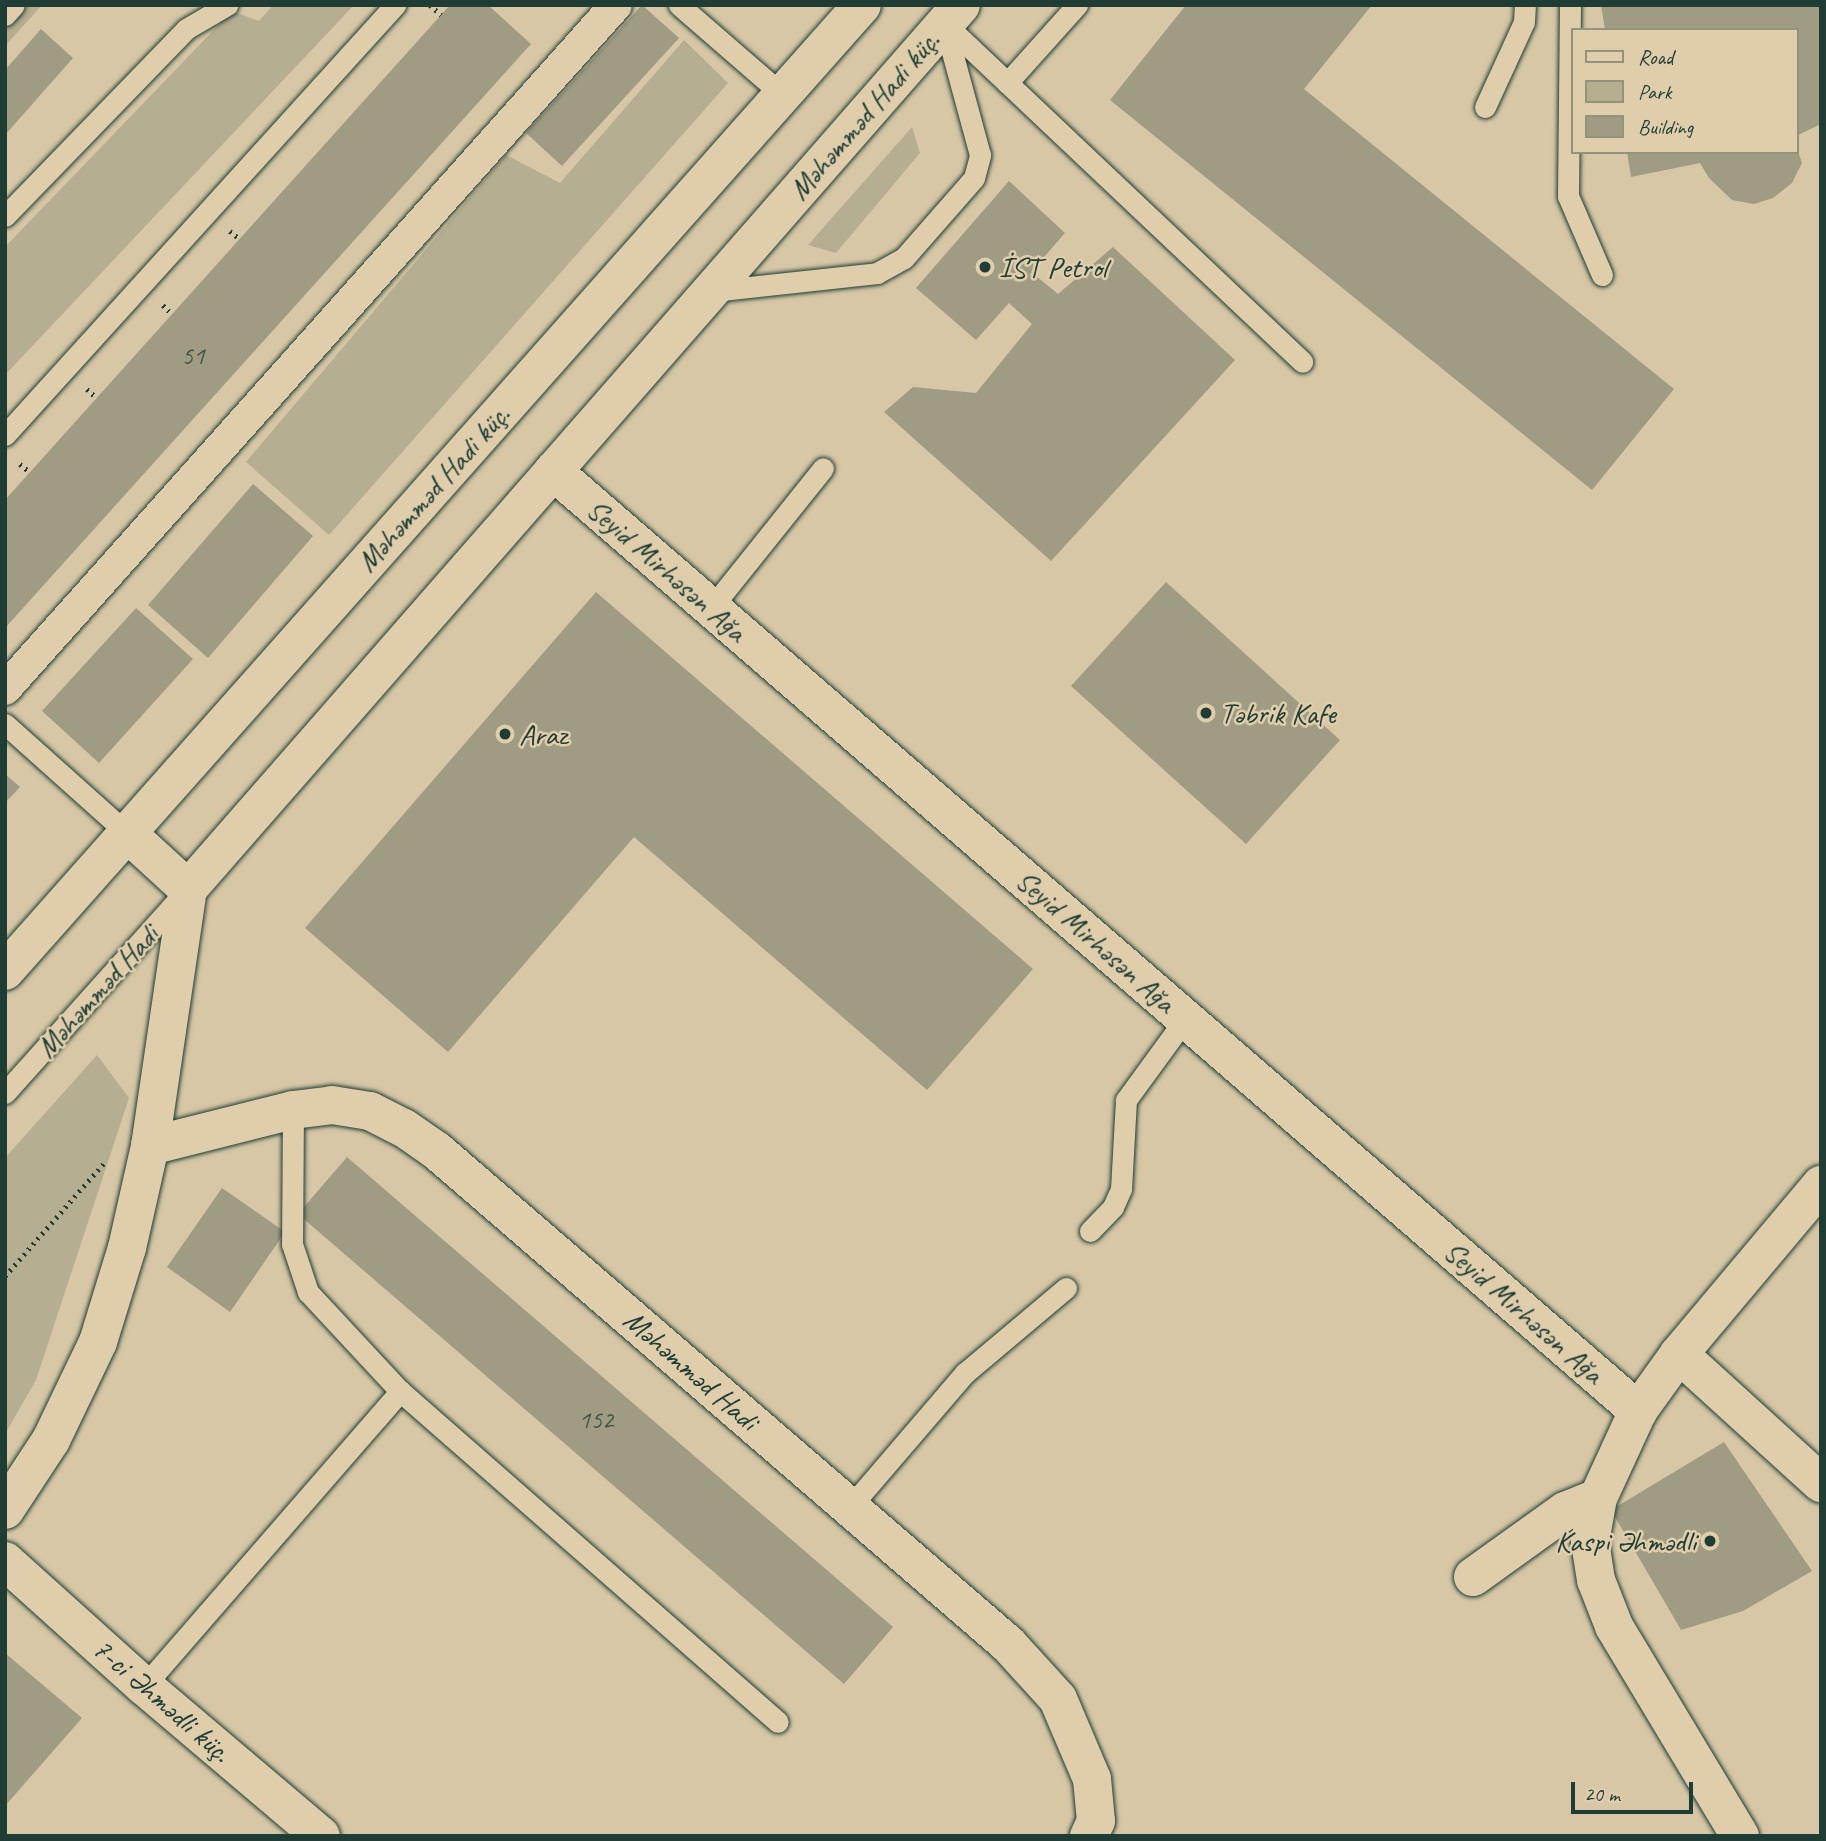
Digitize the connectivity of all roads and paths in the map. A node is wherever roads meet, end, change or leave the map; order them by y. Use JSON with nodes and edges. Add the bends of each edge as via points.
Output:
{"nodes":[{"id":1,"x":14,"y":5,"type":"edge"},
{"id":2,"x":227,"y":5,"type":"edge"},
{"id":3,"x":395,"y":5,"type":"edge"},
{"id":4,"x":430,"y":5,"type":"edge"},
{"id":5,"x":616,"y":5,"type":"edge"},
{"id":6,"x":679,"y":5,"type":"edge"},
{"id":7,"x":862,"y":5,"type":"edge"},
{"id":8,"x":1077,"y":5,"type":"edge"},
{"id":9,"x":1525,"y":5,"type":"edge"},
{"id":10,"x":1570,"y":5,"type":"edge"},
{"id":11,"x":953,"y":14,"type":"edge"},
{"id":12,"x":5,"y":15,"type":"edge"},
{"id":13,"x":441,"y":15,"type":"dead end"},
{"id":14,"x":1007,"y":83,"type":"junction"},
{"id":15,"x":783,"y":94,"type":"junction"},
{"id":16,"x":1485,"y":107,"type":"dead end"},
{"id":17,"x":5,"y":216,"type":"edge"},
{"id":18,"x":1602,"y":275,"type":"dead end"},
{"id":19,"x":708,"y":292,"type":"junction"},
{"id":20,"x":1302,"y":362,"type":"dead end"},
{"id":21,"x":5,"y":435,"type":"edge"},
{"id":22,"x":823,"y":468,"type":"dead end"},
{"id":23,"x":553,"y":471,"type":"junction"},
{"id":24,"x":711,"y":608,"type":"junction"},
{"id":25,"x":5,"y":689,"type":"edge"},
{"id":26,"x":5,"y":724,"type":"edge"},
{"id":27,"x":128,"y":834,"type":"junction"},
{"id":28,"x":188,"y":889,"type":"junction"},
{"id":29,"x":5,"y":971,"type":"edge"},
{"id":30,"x":1185,"y":1019,"type":"junction"},
{"id":31,"x":5,"y":1093,"type":"edge"},
{"id":32,"x":293,"y":1110,"type":"junction"},
{"id":33,"x":150,"y":1146,"type":"junction"},
{"id":34,"x":1821,"y":1185,"type":"edge"},
{"id":35,"x":1090,"y":1231,"type":"dead end"},
{"id":36,"x":5,"y":1276,"type":"edge"},
{"id":37,"x":1066,"y":1288,"type":"dead end"},
{"id":38,"x":1679,"y":1354,"type":"junction"},
{"id":39,"x":400,"y":1391,"type":"junction"},
{"id":40,"x":1638,"y":1410,"type":"junction"},
{"id":41,"x":1821,"y":1483,"type":"edge"},
{"id":42,"x":1598,"y":1498,"type":"junction"},
{"id":43,"x":850,"y":1507,"type":"junction"},
{"id":44,"x":5,"y":1510,"type":"edge"},
{"id":45,"x":5,"y":1561,"type":"edge"},
{"id":46,"x":1473,"y":1577,"type":"dead end"},
{"id":47,"x":144,"y":1686,"type":"junction"},
{"id":48,"x":778,"y":1722,"type":"dead end"},
{"id":49,"x":321,"y":1836,"type":"edge"},
{"id":50,"x":1088,"y":1836,"type":"edge"},
{"id":51,"x":1740,"y":1836,"type":"edge"}],
"edges":[{"from":1,"to":12,"type":"lane"},
{"from":2,"to":17,"type":"lane","via":[[186,29]]},
{"from":3,"to":21,"type":"lane"},
{"from":4,"to":13,"type":"path"},
{"from":5,"to":25,"type":"street"},
{"from":6,"to":15,"type":"lane"},
{"from":7,"to":15,"type":"street","name":"Məhəmməd Hadi küç."},
{"from":8,"to":14,"type":"lane"},
{"from":9,"to":16,"type":"lane","via":[[1524,22]]},
{"from":10,"to":18,"type":"lane","via":[[1569,197]]},
{"from":11,"to":14,"type":"lane"},
{"from":11,"to":19,"type":"street","name":"Məhəmməd Hadi küç."},
{"from":11,"to":19,"type":"lane","via":[[980,155],[974,178],[904,258],[877,273]]},
{"from":14,"to":20,"type":"lane"},
{"from":15,"to":27,"type":"street","name":"Məhəmməd Hadi küç."},
{"from":19,"to":23,"type":"street","name":"Məhəmməd Hadi küç."},
{"from":22,"to":24,"type":"lane"},
{"from":23,"to":24,"type":"street","name":"Seyid Mirhəsən Ağa"},
{"from":23,"to":28,"type":"street","name":"Məhəmməd Hadi küç."},
{"from":24,"to":30,"type":"street","name":"Seyid Mirhəsən Ağa"},
{"from":26,"to":27,"type":"lane"},
{"from":27,"to":28,"type":"street"},
{"from":27,"to":29,"type":"street","name":"Məhəmməd Hadi küç."},
{"from":28,"to":31,"type":"lane","name":"Məhəmməd Hadi"},
{"from":28,"to":33,"type":"street"},
{"from":30,"to":35,"type":"lane","via":[[1126,1100],[1121,1189],[1113,1207]]},
{"from":30,"to":40,"type":"street","name":"Seyid Mirhəsən Ağa"},
{"from":32,"to":33,"type":"street","name":"Məhəmməd Hadi"},
{"from":32,"to":39,"type":"lane","via":[[292,1244],[308,1292]]},
{"from":32,"to":43,"type":"street","name":"Məhəmməd Hadi","via":[[332,1105],[370,1111],[404,1128]]},
{"from":33,"to":36,"type":"path","via":[[110,1157]]},
{"from":33,"to":44,"type":"street","via":[[99,1342],[51,1440]]},
{"from":34,"to":38,"type":"street"},
{"from":37,"to":43,"type":"lane","via":[[965,1374]]},
{"from":38,"to":40,"type":"street"},
{"from":38,"to":41,"type":"street"},
{"from":39,"to":47,"type":"lane"},
{"from":39,"to":48,"type":"lane"},
{"from":40,"to":42,"type":"street"},
{"from":42,"to":46,"type":"street","via":[[1564,1511]]},
{"from":42,"to":51,"type":"street","via":[[1590,1542],[1596,1580],[1614,1626]]},
{"from":43,"to":50,"type":"street","name":"Məhəmməd Hadi","via":[[1008,1644],[1058,1699],[1091,1779],[1096,1821]]},
{"from":45,"to":47,"type":"street","name":"7-ci Əhmədli küç."},
{"from":47,"to":49,"type":"street","name":"7-ci Əhmədli küç."}]}
